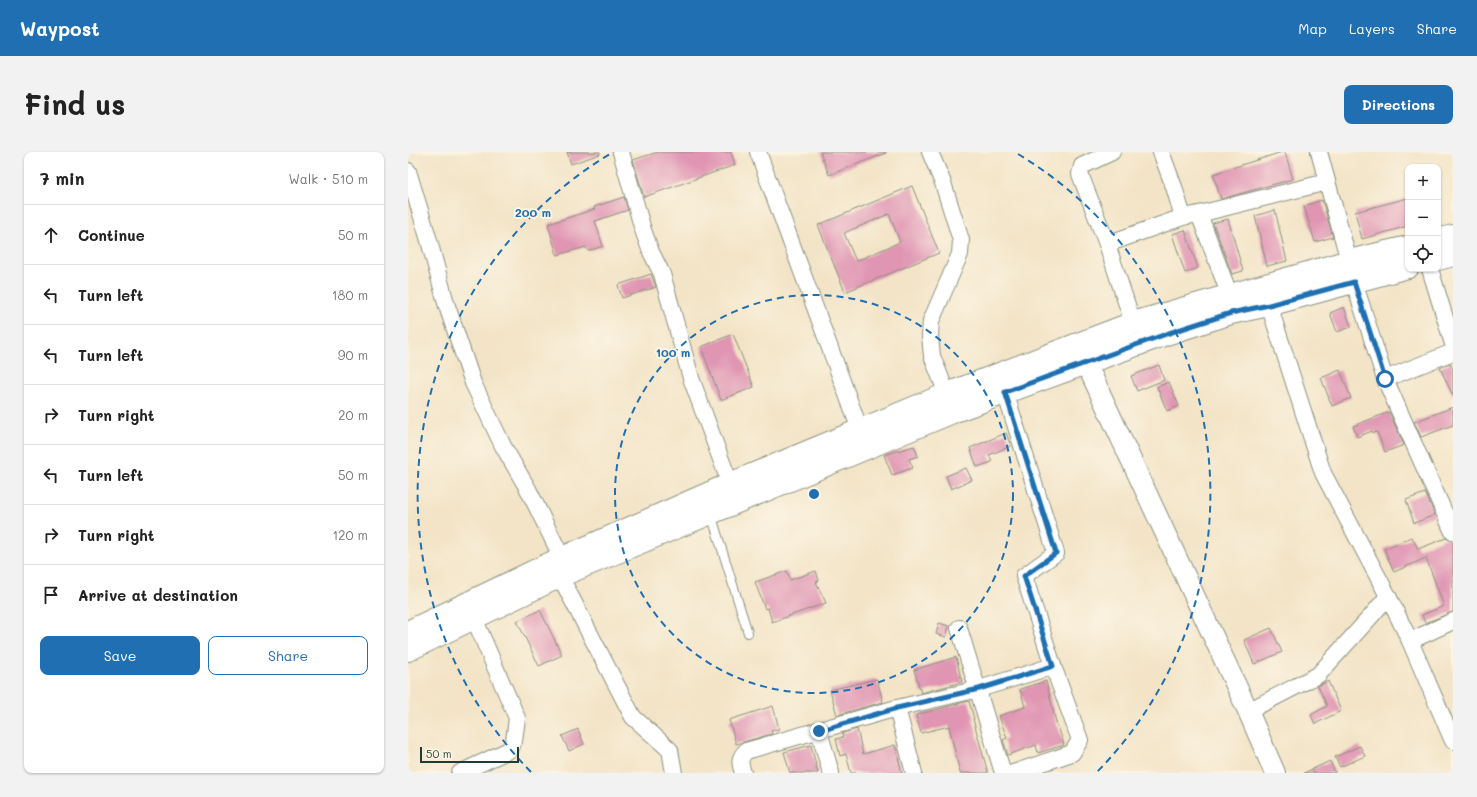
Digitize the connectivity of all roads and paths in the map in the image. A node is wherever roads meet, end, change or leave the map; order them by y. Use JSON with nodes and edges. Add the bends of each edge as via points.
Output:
{"nodes":[{"id":1,"x":621,"y":152,"type":"edge"},
{"id":2,"x":758,"y":152,"type":"edge"},
{"id":3,"x":930,"y":152,"type":"edge"},
{"id":4,"x":1112,"y":152,"type":"edge"},
{"id":5,"x":1161,"y":152,"type":"edge"},
{"id":6,"x":1319,"y":152,"type":"edge"},
{"id":7,"x":408,"y":171,"type":"edge"},
{"id":8,"x":1328,"y":182,"type":"junction"},
{"id":9,"x":1199,"y":214,"type":"junction"},
{"id":10,"x":1183,"y":217,"type":"junction"},
{"id":11,"x":1453,"y":236,"type":"edge"},
{"id":12,"x":1441,"y":239,"type":"edge"},
{"id":13,"x":1106,"y":244,"type":"junction"},
{"id":14,"x":1405,"y":248,"type":"edge"},
{"id":15,"x":1453,"y":255,"type":"edge"},
{"id":16,"x":1441,"y":258,"type":"edge"},
{"id":17,"x":1349,"y":261,"type":"junction"},
{"id":18,"x":1405,"y":267,"type":"edge"},
{"id":19,"x":1431,"y":272,"type":"edge"},
{"id":20,"x":1354,"y":282,"type":"junction"},
{"id":21,"x":1230,"y":296,"type":"junction"},
{"id":22,"x":1269,"y":305,"type":"junction"},
{"id":23,"x":1133,"y":323,"type":"junction"},
{"id":24,"x":1453,"y":344,"type":"edge"},
{"id":25,"x":1453,"y":352,"type":"edge"},
{"id":26,"x":1086,"y":363,"type":"junction"},
{"id":27,"x":1385,"y":379,"type":"junction"},
{"id":28,"x":1005,"y":392,"type":"junction"},
{"id":29,"x":947,"y":394,"type":"junction"},
{"id":30,"x":860,"y":430,"type":"junction"},
{"id":31,"x":730,"y":484,"type":"junction"},
{"id":32,"x":710,"y":513,"type":"junction"},
{"id":33,"x":1453,"y":532,"type":"edge"},
{"id":34,"x":561,"y":567,"type":"junction"},
{"id":35,"x":1388,"y":596,"type":"junction"},
{"id":36,"x":474,"y":618,"type":"junction"},
{"id":37,"x":1453,"y":621,"type":"edge"},
{"id":38,"x":959,"y":628,"type":"dead end"},
{"id":39,"x":408,"y":632,"type":"edge"},
{"id":40,"x":748,"y":633,"type":"dead end"},
{"id":41,"x":1410,"y":641,"type":"junction"},
{"id":42,"x":408,"y":650,"type":"edge"},
{"id":43,"x":1053,"y":666,"type":"junction"},
{"id":44,"x":979,"y":689,"type":"junction"},
{"id":45,"x":897,"y":708,"type":"junction"},
{"id":46,"x":1248,"y":711,"type":"junction"},
{"id":47,"x":819,"y":731,"type":"junction"},
{"id":48,"x":1453,"y":741,"type":"edge"},
{"id":49,"x":460,"y":773,"type":"edge"},
{"id":50,"x":674,"y":773,"type":"edge"},
{"id":51,"x":743,"y":773,"type":"edge"},
{"id":52,"x":831,"y":773,"type":"edge"},
{"id":53,"x":914,"y":773,"type":"edge"},
{"id":54,"x":1003,"y":773,"type":"edge"},
{"id":55,"x":1013,"y":773,"type":"edge"},
{"id":56,"x":1275,"y":773,"type":"edge"}],
"edges":[{"from":1,"to":31,"type":"street","via":[[643,230],[662,274],[691,378]]},
{"from":2,"to":30,"type":"street"},
{"from":3,"to":29,"type":"street","via":[[961,240],[960,254],[931,321],[932,356]]},
{"from":4,"to":13,"type":"street","via":[[1082,166],[1080,170]]},
{"from":5,"to":10,"type":"street"},
{"from":6,"to":8,"type":"street"},
{"from":7,"to":34,"type":"street","via":[[446,303],[473,383],[503,446],[528,489]]},
{"from":8,"to":9,"type":"street"},
{"from":8,"to":17,"type":"street"},
{"from":9,"to":10,"type":"street"},
{"from":9,"to":21,"type":"street"},
{"from":10,"to":13,"type":"street"},
{"from":11,"to":12,"type":"main road"},
{"from":13,"to":23,"type":"street"},
{"from":14,"to":17,"type":"main road"},
{"from":15,"to":16,"type":"main road"},
{"from":17,"to":21,"type":"main road"},
{"from":18,"to":20,"type":"main road"},
{"from":19,"to":24,"type":"street"},
{"from":20,"to":22,"type":"main road"},
{"from":20,"to":27,"type":"street"},
{"from":21,"to":23,"type":"main road"},
{"from":22,"to":26,"type":"main road","via":[[1231,313]]},
{"from":22,"to":35,"type":"street","via":[[1323,473]]},
{"from":23,"to":29,"type":"main road"},
{"from":25,"to":27,"type":"street"},
{"from":26,"to":28,"type":"main road"},
{"from":26,"to":46,"type":"street"},
{"from":27,"to":33,"type":"street"},
{"from":28,"to":32,"type":"main road"},
{"from":28,"to":43,"type":"street","via":[[1056,553],[1024,576]]},
{"from":29,"to":30,"type":"main road"},
{"from":30,"to":31,"type":"main road"},
{"from":31,"to":34,"type":"main road"},
{"from":32,"to":34,"type":"main road"},
{"from":32,"to":40,"type":"lane"},
{"from":34,"to":36,"type":"main road"},
{"from":34,"to":39,"type":"main road"},
{"from":34,"to":50,"type":"street","via":[[633,718],[670,750]]},
{"from":35,"to":41,"type":"street"},
{"from":35,"to":46,"type":"street","via":[[1318,675]]},
{"from":36,"to":42,"type":"main road"},
{"from":36,"to":49,"type":"street","via":[[517,718],[516,732],[509,750]]},
{"from":37,"to":41,"type":"street"},
{"from":38,"to":44,"type":"street"},
{"from":41,"to":48,"type":"street"},
{"from":43,"to":44,"type":"street"},
{"from":43,"to":55,"type":"street","via":[[1080,740],[1072,753]]},
{"from":44,"to":45,"type":"street"},
{"from":44,"to":54,"type":"street"},
{"from":45,"to":47,"type":"street"},
{"from":45,"to":53,"type":"street"},
{"from":46,"to":56,"type":"street"},
{"from":47,"to":51,"type":"street","via":[[746,751],[741,756],[740,763]]},
{"from":47,"to":52,"type":"street"}]}
